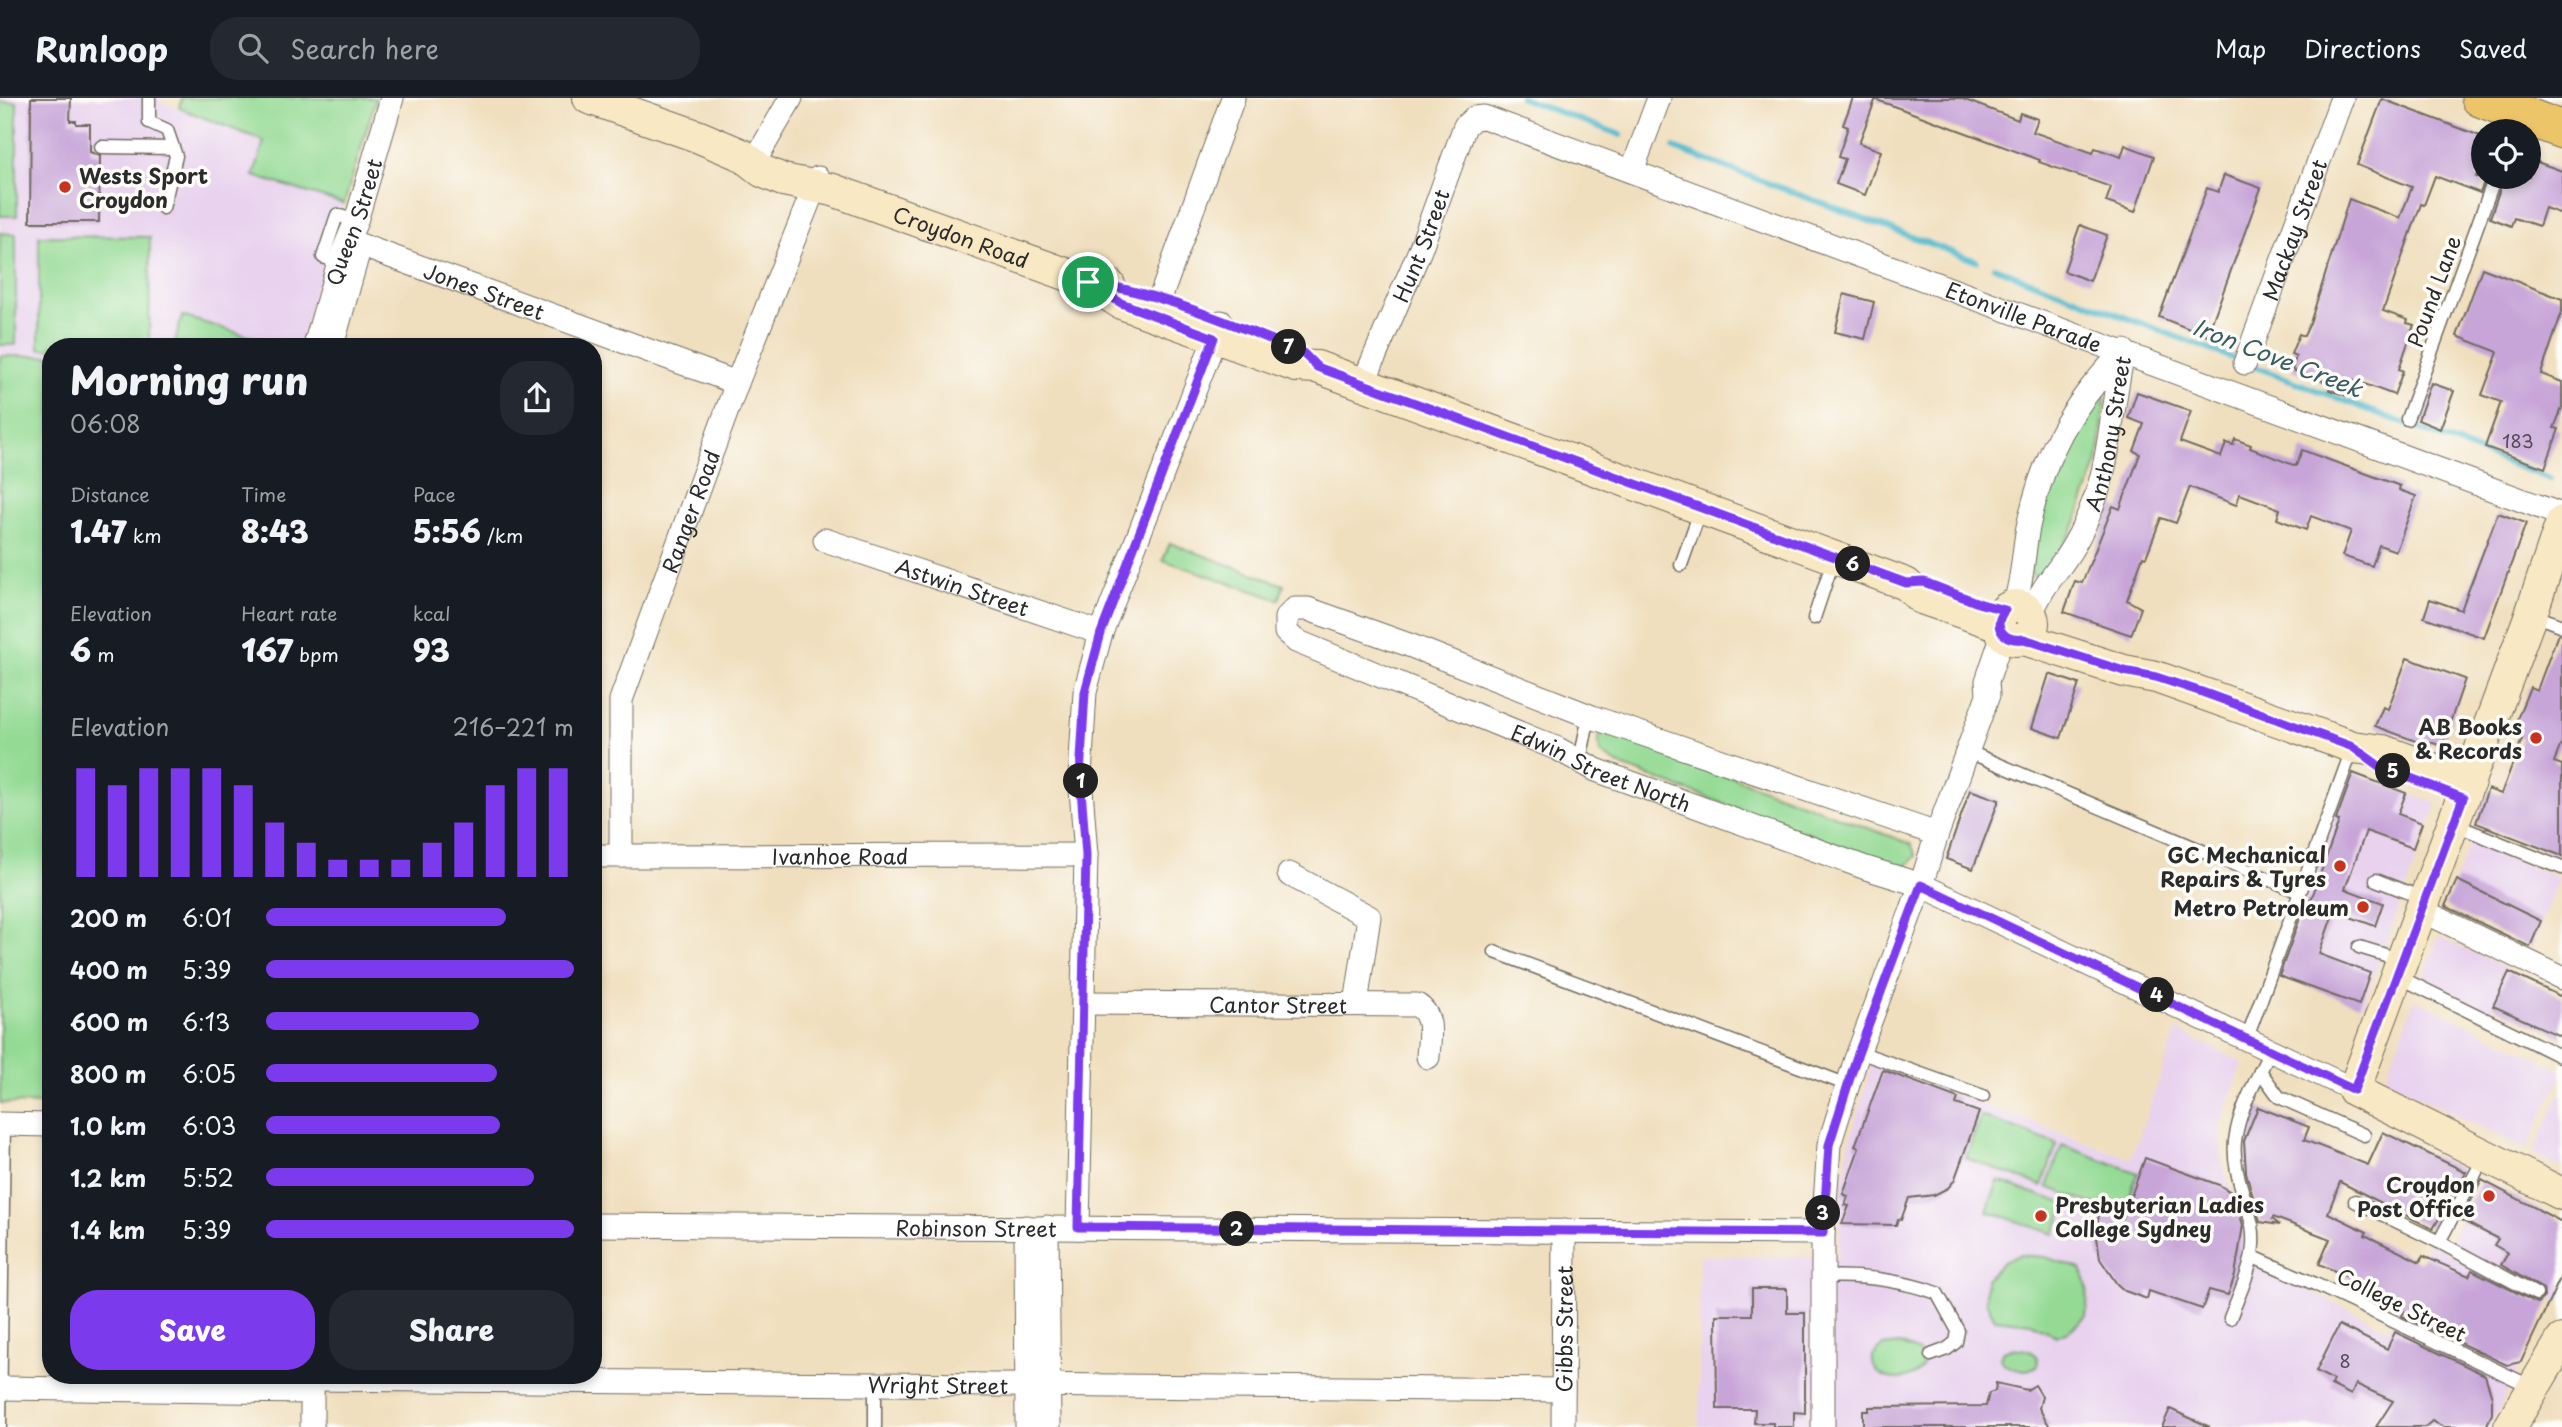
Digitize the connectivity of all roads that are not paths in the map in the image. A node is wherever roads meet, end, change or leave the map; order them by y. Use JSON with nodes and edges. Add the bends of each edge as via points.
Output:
{"nodes":[{"id":1,"x":149,"y":98,"type":"edge"},
{"id":2,"x":392,"y":98,"type":"edge"},
{"id":3,"x":403,"y":98,"type":"edge"},
{"id":4,"x":589,"y":98,"type":"edge"},
{"id":5,"x":791,"y":98,"type":"edge"},
{"id":6,"x":1233,"y":98,"type":"edge"},
{"id":7,"x":1659,"y":98,"type":"edge"},
{"id":8,"x":2342,"y":98,"type":"edge"},
{"id":9,"x":2480,"y":98,"type":"edge"},
{"id":10,"x":1484,"y":117,"type":"joint"},
{"id":11,"x":2512,"y":119,"type":"edge"},
{"id":12,"x":2541,"y":126,"type":"edge"},
{"id":13,"x":2562,"y":130,"type":"edge"},
{"id":14,"x":101,"y":147,"type":"dead end"},
{"id":15,"x":173,"y":148,"type":"junction"},
{"id":16,"x":751,"y":159,"type":"junction"},
{"id":17,"x":1632,"y":171,"type":"junction"},
{"id":18,"x":821,"y":185,"type":"junction"},
{"id":19,"x":2492,"y":189,"type":"edge"},
{"id":20,"x":163,"y":208,"type":"dead end"},
{"id":21,"x":355,"y":236,"type":"junction"},
{"id":22,"x":1157,"y":307,"type":"junction"},
{"id":23,"x":1218,"y":330,"type":"junction"},
{"id":24,"x":317,"y":338,"type":"edge"},
{"id":25,"x":334,"y":338,"type":"edge"},
{"id":26,"x":2124,"y":351,"type":"junction"},
{"id":27,"x":2245,"y":362,"type":"dead end"},
{"id":28,"x":737,"y":383,"type":"junction"},
{"id":29,"x":1363,"y":384,"type":"junction"},
{"id":30,"x":2092,"y":384,"type":"junction"},
{"id":31,"x":2115,"y":390,"type":"junction"},
{"id":32,"x":2407,"y":419,"type":"dead end"},
{"id":33,"x":1702,"y":508,"type":"junction"},
{"id":34,"x":2562,"y":515,"type":"edge"},
{"id":35,"x":2562,"y":522,"type":"edge"},
{"id":36,"x":825,"y":540,"type":"dead end"},
{"id":37,"x":1834,"y":556,"type":"junction"},
{"id":38,"x":1681,"y":565,"type":"dead end"},
{"id":39,"x":2022,"y":570,"type":"junction"},
{"id":40,"x":2049,"y":580,"type":"junction"},
{"id":41,"x":2531,"y":614,"type":"junction"},
{"id":42,"x":1814,"y":618,"type":"dead end"},
{"id":43,"x":2016,"y":624,"type":"junction"},
{"id":44,"x":2562,"y":626,"type":"edge"},
{"id":45,"x":1101,"y":633,"type":"junction"},
{"id":46,"x":1592,"y":718,"type":"junction"},
{"id":47,"x":2353,"y":747,"type":"junction"},
{"id":48,"x":1967,"y":751,"type":"junction"},
{"id":49,"x":1580,"y":761,"type":"junction"},
{"id":50,"x":2461,"y":801,"type":"junction"},
{"id":51,"x":1937,"y":834,"type":"junction"},
{"id":52,"x":1086,"y":855,"type":"junction"},
{"id":53,"x":602,"y":856,"type":"edge"},
{"id":54,"x":621,"y":856,"type":"junction"},
{"id":55,"x":2562,"y":868,"type":"edge"},
{"id":56,"x":1289,"y":874,"type":"dead end"},
{"id":57,"x":2376,"y":880,"type":"dead end"},
{"id":58,"x":1921,"y":885,"type":"junction"},
{"id":59,"x":2299,"y":892,"type":"junction"},
{"id":60,"x":2423,"y":904,"type":"junction"},
{"id":61,"x":2359,"y":947,"type":"dead end"},
{"id":62,"x":1495,"y":952,"type":"dead end"},
{"id":63,"x":2399,"y":968,"type":"junction"},
{"id":64,"x":2562,"y":978,"type":"edge"},
{"id":65,"x":1084,"y":1003,"type":"junction"},
{"id":66,"x":1356,"y":1004,"type":"junction"},
{"id":67,"x":2247,"y":1038,"type":"junction"},
{"id":68,"x":1859,"y":1052,"type":"junction"},
{"id":69,"x":1428,"y":1057,"type":"dead end"},
{"id":70,"x":2562,"y":1057,"type":"edge"},
{"id":71,"x":2265,"y":1061,"type":"junction"},
{"id":72,"x":1848,"y":1084,"type":"junction"},
{"id":73,"x":2354,"y":1090,"type":"junction"},
{"id":74,"x":1983,"y":1096,"type":"dead end"},
{"id":75,"x":2,"y":1124,"type":"edge"},
{"id":76,"x":42,"y":1125,"type":"edge"},
{"id":77,"x":2364,"y":1135,"type":"dead end"},
{"id":78,"x":2485,"y":1156,"type":"junction"},
{"id":79,"x":2562,"y":1194,"type":"edge"},
{"id":80,"x":2355,"y":1200,"type":"dead end"},
{"id":81,"x":602,"y":1225,"type":"edge"},
{"id":82,"x":1037,"y":1227,"type":"junction"},
{"id":83,"x":1078,"y":1227,"type":"junction"},
{"id":84,"x":1564,"y":1231,"type":"junction"},
{"id":85,"x":1823,"y":1233,"type":"junction"},
{"id":86,"x":2439,"y":1242,"type":"junction"},
{"id":87,"x":2253,"y":1257,"type":"junction"},
{"id":88,"x":1823,"y":1277,"type":"junction"},
{"id":89,"x":2536,"y":1294,"type":"dead end"},
{"id":90,"x":2230,"y":1318,"type":"dead end"},
{"id":91,"x":2562,"y":1340,"type":"edge"},
{"id":92,"x":1931,"y":1355,"type":"dead end"},
{"id":93,"x":602,"y":1383,"type":"edge"},
{"id":94,"x":208,"y":1384,"type":"edge"},
{"id":95,"x":312,"y":1384,"type":"edge"},
{"id":96,"x":875,"y":1384,"type":"junction"},
{"id":97,"x":1038,"y":1386,"type":"junction"},
{"id":98,"x":1,"y":1388,"type":"edge"},
{"id":99,"x":2534,"y":1388,"type":"junction"},
{"id":100,"x":1563,"y":1390,"type":"junction"},
{"id":101,"x":0,"y":1427,"type":"edge"},
{"id":102,"x":312,"y":1427,"type":"edge"},
{"id":103,"x":875,"y":1427,"type":"edge"},
{"id":104,"x":1027,"y":1427,"type":"edge"},
{"id":105,"x":1049,"y":1427,"type":"edge"},
{"id":106,"x":1563,"y":1427,"type":"edge"},
{"id":107,"x":1823,"y":1427,"type":"edge"},
{"id":108,"x":2510,"y":1427,"type":"edge"}],
"edges":[{"from":1,"to":15,"type":"lane","via":[[149,122],[166,130]]},
{"from":2,"to":21,"type":"street","name":"Queen Street"},
{"from":3,"to":21,"type":"street","name":"Queen Street"},
{"from":4,"to":16,"type":"street","name":"Croydon Road"},
{"from":5,"to":16,"type":"street"},
{"from":6,"to":22,"type":"street"},
{"from":7,"to":17,"type":"street"},
{"from":8,"to":27,"type":"street","name":"Mackay Street"},
{"from":9,"to":11,"type":"main road"},
{"from":10,"to":17,"type":"street","name":"Etonville Parade"},
{"from":10,"to":29,"type":"street","name":"Hunt Street","via":[[1465,126],[1420,250]]},
{"from":12,"to":13,"type":"main road"},
{"from":14,"to":15,"type":"lane"},
{"from":15,"to":20,"type":"lane","via":[[176,156]]},
{"from":16,"to":18,"type":"street","name":"Croydon Road","via":[[783,180]]},
{"from":17,"to":26,"type":"street","name":"Etonville Parade"},
{"from":18,"to":22,"type":"street","name":"Croydon Road","via":[[1088,282],[1121,303]]},
{"from":18,"to":28,"type":"street","name":"Ranger Road"},
{"from":19,"to":32,"type":"lane","name":"Pound Lane"},
{"from":21,"to":24,"type":"street","name":"Queen Street","via":[[339,262]]},
{"from":21,"to":25,"type":"street","name":"Queen Street"},
{"from":21,"to":28,"type":"street","name":"Jones Street"},
{"from":22,"to":23,"type":"street","name":"Croydon Road"},
{"from":23,"to":29,"type":"street","name":"Croydon Road","via":[[1296,366],[1317,367]]},
{"from":23,"to":45,"type":"street"},
{"from":26,"to":30,"type":"street","name":"Anthony Street"},
{"from":26,"to":31,"type":"street","name":"Anthony Street"},
{"from":26,"to":34,"type":"street","name":"Etonville Parade"},
{"from":28,"to":54,"type":"street","name":"Ranger Road","via":[[621,700]]},
{"from":29,"to":33,"type":"street","name":"Croydon Road"},
{"from":30,"to":31,"type":"lane","via":[[2104,381]]},
{"from":30,"to":39,"type":"street","name":"Anthony Street","via":[[2055,442],[2037,492]]},
{"from":31,"to":40,"type":"street","name":"Anthony Street","via":[[2094,502],[2075,544]]},
{"from":33,"to":37,"type":"street","name":"Croydon Road"},
{"from":33,"to":38,"type":"lane"},
{"from":35,"to":41,"type":"street"},
{"from":36,"to":45,"type":"street","name":"Astwin Street"},
{"from":37,"to":42,"type":"lane"},
{"from":37,"to":43,"type":"street","name":"Croydon Road","via":[[1906,583],[1921,598]]},
{"from":39,"to":40,"type":"lane","via":[[2032,584]]},
{"from":39,"to":43,"type":"street","name":"Anthony Street"},
{"from":40,"to":43,"type":"street","name":"Anthony Street"},
{"from":41,"to":44,"type":"lane"},
{"from":41,"to":50,"type":"street"},
{"from":43,"to":47,"type":"street","name":"Croydon Road","via":[[2127,656],[2156,677]]},
{"from":43,"to":48,"type":"street","name":"Anthony Street","via":[[2009,656]]},
{"from":45,"to":52,"type":"street","via":[[1085,692],[1080,776]]},
{"from":46,"to":49,"type":"lane"},
{"from":46,"to":49,"type":"street","name":"Edwin Street North","via":[[1308,609],[1295,609],[1286,618],[1286,632],[1296,642]]},
{"from":46,"to":51,"type":"street","name":"Edwin Street North"},
{"from":47,"to":50,"type":"street","name":"Croydon Road","via":[[2379,766]]},
{"from":47,"to":59,"type":"lane"},
{"from":48,"to":51,"type":"street","name":"Anthony Street"},
{"from":48,"to":59,"type":"lane"},
{"from":49,"to":58,"type":"street","name":"Edwin Street North"},
{"from":50,"to":55,"type":"lane"},
{"from":50,"to":60,"type":"street"},
{"from":51,"to":58,"type":"street","name":"Anthony Street"},
{"from":52,"to":54,"type":"street","name":"Ivanhoe Road"},
{"from":52,"to":65,"type":"street"},
{"from":53,"to":54,"type":"street","name":"Ivanhoe Road"},
{"from":56,"to":66,"type":"street","via":[[1368,917]]},
{"from":57,"to":60,"type":"lane"},
{"from":58,"to":67,"type":"street","name":"Edwin Street North"},
{"from":58,"to":68,"type":"street","name":"Anthony Street"},
{"from":59,"to":67,"type":"lane"},
{"from":60,"to":63,"type":"street"},
{"from":60,"to":64,"type":"street"},
{"from":61,"to":63,"type":"lane"},
{"from":62,"to":72,"type":"lane"},
{"from":63,"to":70,"type":"lane"},
{"from":63,"to":73,"type":"street"},
{"from":65,"to":66,"type":"street","name":"Cantor Street"},
{"from":65,"to":83,"type":"street"},
{"from":66,"to":69,"type":"street","name":"Cantor Street","via":[[1416,1005],[1424,1010],[1430,1021]]},
{"from":67,"to":71,"type":"street","name":"Edwin Street North"},
{"from":68,"to":72,"type":"street","name":"Anthony Street"},
{"from":68,"to":74,"type":"lane"},
{"from":71,"to":73,"type":"street","name":"Edwin Street North"},
{"from":71,"to":77,"type":"lane","via":[[2279,1097]]},
{"from":71,"to":87,"type":"lane","via":[[2246,1101],[2235,1141],[2238,1177],[2252,1227]]},
{"from":72,"to":85,"type":"street","name":"Anthony Street","via":[[1829,1145]]},
{"from":73,"to":78,"type":"street","name":"Edwin Street North"},
{"from":75,"to":76,"type":"street"},
{"from":75,"to":98,"type":"lane"},
{"from":78,"to":79,"type":"street","name":"Edwin Street North"},
{"from":78,"to":86,"type":"lane"},
{"from":80,"to":86,"type":"lane"},
{"from":81,"to":82,"type":"street","name":"Robinson Street"},
{"from":82,"to":83,"type":"street","name":"Robinson Street"},
{"from":82,"to":97,"type":"street"},
{"from":83,"to":84,"type":"street","name":"Robinson Street"},
{"from":84,"to":85,"type":"street","name":"Robinson Street"},
{"from":84,"to":100,"type":"street","name":"Gibbs Street"},
{"from":85,"to":88,"type":"street","name":"Anthony Street"},
{"from":86,"to":89,"type":"lane"},
{"from":87,"to":90,"type":"lane"},
{"from":87,"to":99,"type":"lane","name":"College Street"},
{"from":88,"to":92,"type":"lane","via":[[1859,1276],[1937,1293],[1958,1331],[1956,1342]]},
{"from":88,"to":107,"type":"street","name":"Anthony Street"},
{"from":91,"to":99,"type":"street"},
{"from":93,"to":96,"type":"street","name":"Wright Street"},
{"from":94,"to":98,"type":"street","name":"Wright Street"},
{"from":95,"to":102,"type":"street"},
{"from":96,"to":97,"type":"street","name":"Wright Street"},
{"from":96,"to":103,"type":"lane"},
{"from":97,"to":100,"type":"street","name":"Wright Street"},
{"from":97,"to":104,"type":"street"},
{"from":97,"to":105,"type":"street"},
{"from":98,"to":101,"type":"lane"},
{"from":99,"to":108,"type":"street"},
{"from":100,"to":106,"type":"street","name":"Gibbs Street"}]}
